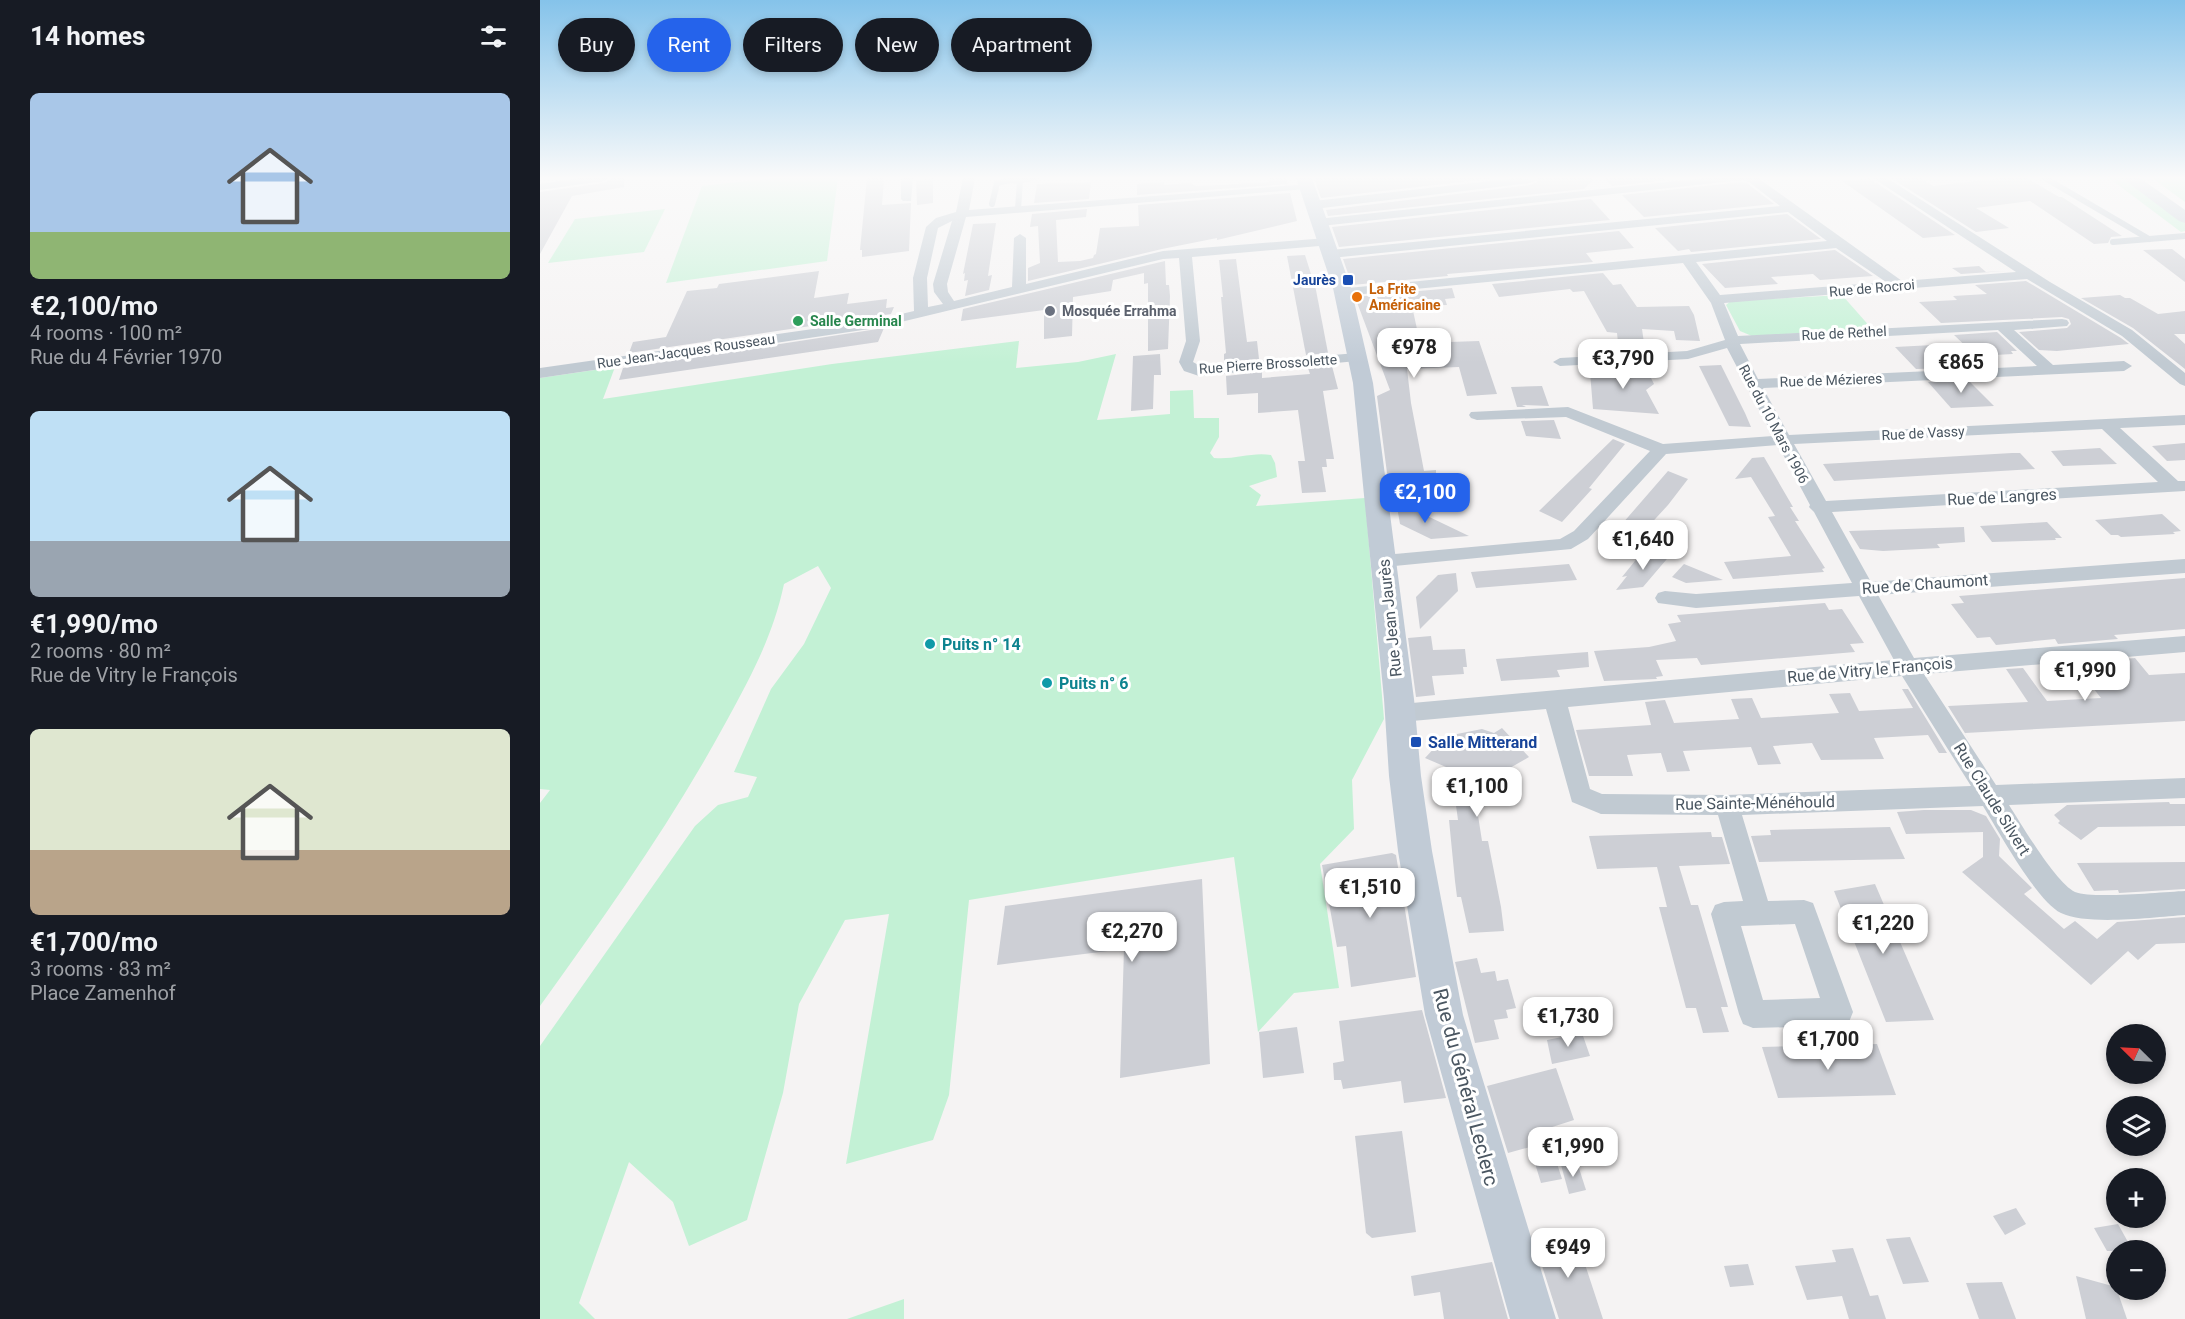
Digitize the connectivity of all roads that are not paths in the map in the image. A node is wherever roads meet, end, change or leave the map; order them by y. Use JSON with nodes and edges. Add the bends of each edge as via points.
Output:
{"nodes":[{"id":1,"x":1326,"y":239,"type":"edge"},
{"id":2,"x":929,"y":240,"type":"edge"},
{"id":3,"x":952,"y":240,"type":"edge"},
{"id":4,"x":1020,"y":240,"type":"edge"},
{"id":5,"x":1320,"y":240,"type":"edge"},
{"id":6,"x":1833,"y":240,"type":"edge"},
{"id":7,"x":1975,"y":240,"type":"edge"},
{"id":8,"x":2142,"y":240,"type":"edge"},
{"id":9,"x":2113,"y":242,"type":"dead end"},
{"id":10,"x":1839,"y":244,"type":"junction"},
{"id":11,"x":1185,"y":253,"type":"junction"},
{"id":12,"x":1687,"y":260,"type":"junction"},
{"id":13,"x":2030,"y":275,"type":"junction"},
{"id":14,"x":1900,"y":286,"type":"junction"},
{"id":15,"x":1019,"y":288,"type":"junction"},
{"id":16,"x":1343,"y":291,"type":"junction"},
{"id":17,"x":1714,"y":300,"type":"junction"},
{"id":18,"x":951,"y":306,"type":"junction"},
{"id":19,"x":921,"y":313,"type":"junction"},
{"id":20,"x":2062,"y":322,"type":"dead end"},
{"id":21,"x":2002,"y":326,"type":"junction"},
{"id":22,"x":1733,"y":340,"type":"junction"},
{"id":23,"x":1357,"y":357,"type":"junction"},
{"id":24,"x":1560,"y":362,"type":"dead end"},
{"id":25,"x":2124,"y":366,"type":"dead end"},
{"id":26,"x":2048,"y":368,"type":"junction"},
{"id":27,"x":540,"y":373,"type":"edge"},
{"id":28,"x":2185,"y":381,"type":"edge"},
{"id":29,"x":1754,"y":384,"type":"junction"},
{"id":30,"x":1477,"y":415,"type":"dead end"},
{"id":31,"x":2185,"y":420,"type":"edge"},
{"id":32,"x":2106,"y":423,"type":"junction"},
{"id":33,"x":1784,"y":440,"type":"junction"},
{"id":34,"x":1660,"y":449,"type":"junction"},
{"id":35,"x":2179,"y":486,"type":"edge"},
{"id":36,"x":1818,"y":507,"type":"junction"},
{"id":37,"x":1384,"y":561,"type":"junction"},
{"id":38,"x":2185,"y":566,"type":"edge"},
{"id":39,"x":1866,"y":588,"type":"junction"},
{"id":40,"x":1665,"y":598,"type":"dead end"},
{"id":41,"x":2185,"y":644,"type":"edge"},
{"id":42,"x":1908,"y":667,"type":"junction"},
{"id":43,"x":1555,"y":700,"type":"junction"},
{"id":44,"x":1401,"y":713,"type":"junction"},
{"id":45,"x":2185,"y":788,"type":"edge"},
{"id":46,"x":1991,"y":796,"type":"junction"},
{"id":47,"x":1727,"y":805,"type":"junction"},
{"id":48,"x":1415,"y":851,"type":"joint"},
{"id":49,"x":2185,"y":903,"type":"edge"},
{"id":50,"x":1759,"y":913,"type":"junction"},
{"id":51,"x":1533,"y":1319,"type":"edge"}],
"edges":[{"from":1,"to":16,"type":"street","name":"Rue Jean Jaurès"},
{"from":2,"to":19,"type":"street","via":[[920,278]]},
{"from":3,"to":18,"type":"street","via":[[940,284]]},
{"from":4,"to":15,"type":"street"},
{"from":5,"to":11,"type":"street","name":"Rue Jean-Jacques Rousseau"},
{"from":6,"to":10,"type":"street"},
{"from":7,"to":13,"type":"street"},
{"from":8,"to":9,"type":"lane"},
{"from":10,"to":12,"type":"street"},
{"from":10,"to":14,"type":"street"},
{"from":11,"to":15,"type":"street","name":"Rue Jean-Jacques Rousseau"},
{"from":11,"to":23,"type":"street","name":"Rue Pierre Brossolette","via":[[1193,341],[1186,362],[1189,368],[1199,371]]},
{"from":12,"to":16,"type":"street"},
{"from":12,"to":17,"type":"street","name":"Rue du 10 Mars 1906"},
{"from":13,"to":14,"type":"street","name":"Rue de Rocroi"},
{"from":13,"to":28,"type":"street","via":[[2127,333]]},
{"from":14,"to":17,"type":"street","name":"Rue de Rocroi"},
{"from":15,"to":18,"type":"street","name":"Rue Jean-Jacques Rousseau"},
{"from":16,"to":23,"type":"street","name":"Rue Jean Jaurès"},
{"from":17,"to":22,"type":"street","name":"Rue du 10 Mars 1906"},
{"from":18,"to":19,"type":"street","name":"Rue Jean-Jacques Rousseau"},
{"from":19,"to":27,"type":"street","name":"Rue Jean-Jacques Rousseau","via":[[876,324]]},
{"from":20,"to":21,"type":"street","name":"Rue de Rethel"},
{"from":21,"to":22,"type":"street","name":"Rue de Rethel"},
{"from":21,"to":26,"type":"street"},
{"from":22,"to":24,"type":"street","name":"Rue de Rethel","via":[[1688,355]]},
{"from":22,"to":29,"type":"street","name":"Rue du 10 Mars 1906"},
{"from":23,"to":37,"type":"street","name":"Rue Jean Jaurès"},
{"from":25,"to":26,"type":"street","name":"Rue de Mézieres"},
{"from":26,"to":29,"type":"street","name":"Rue de Mézieres"},
{"from":29,"to":33,"type":"street","name":"Rue du 10 Mars 1906"},
{"from":30,"to":34,"type":"street","via":[[1568,412]]},
{"from":31,"to":32,"type":"street","name":"Rue de Vassy"},
{"from":32,"to":33,"type":"street","name":"Rue de Vassy"},
{"from":32,"to":35,"type":"street"},
{"from":33,"to":34,"type":"street","name":"Rue de Vassy"},
{"from":33,"to":36,"type":"street","name":"Rue du 10 Mars 1906"},
{"from":34,"to":37,"type":"street","via":[[1581,535],[1564,545]]},
{"from":35,"to":36,"type":"street","name":"Rue de Langres"},
{"from":36,"to":39,"type":"street","name":"Rue du 10 Mars 1906"},
{"from":37,"to":44,"type":"street","name":"Rue Jean Jaurès"},
{"from":38,"to":39,"type":"street","name":"Rue de Chaumont"},
{"from":39,"to":40,"type":"street","name":"Rue de Chaumont","via":[[1696,601]]},
{"from":39,"to":42,"type":"street","name":"Rue Claude Silvert"},
{"from":41,"to":42,"type":"street","name":"Rue de Vitry le François"},
{"from":42,"to":43,"type":"street","name":"Rue de Vitry le François"},
{"from":42,"to":46,"type":"street","name":"Rue Claude Silvert"},
{"from":43,"to":44,"type":"street"},
{"from":43,"to":47,"type":"street","name":"Rue Sainte-Ménéhould","via":[[1580,795],[1601,804]]},
{"from":44,"to":48,"type":"street","name":"Rue Jean Jaurès"},
{"from":45,"to":46,"type":"street","name":"Rue Sainte-Ménéhould"},
{"from":46,"to":47,"type":"street","name":"Rue Sainte-Ménéhould"},
{"from":46,"to":49,"type":"street","name":"Rue Claude Silvert","via":[[2038,872],[2068,903],[2101,907]]},
{"from":47,"to":50,"type":"street"},
{"from":48,"to":51,"type":"street","name":"Rue du Général Leclerc","via":[[1444,1015]]},
{"from":50,"to":50,"type":"street","via":[[1724,914],[1753,1014],[1839,1011],[1804,912]]}]}
